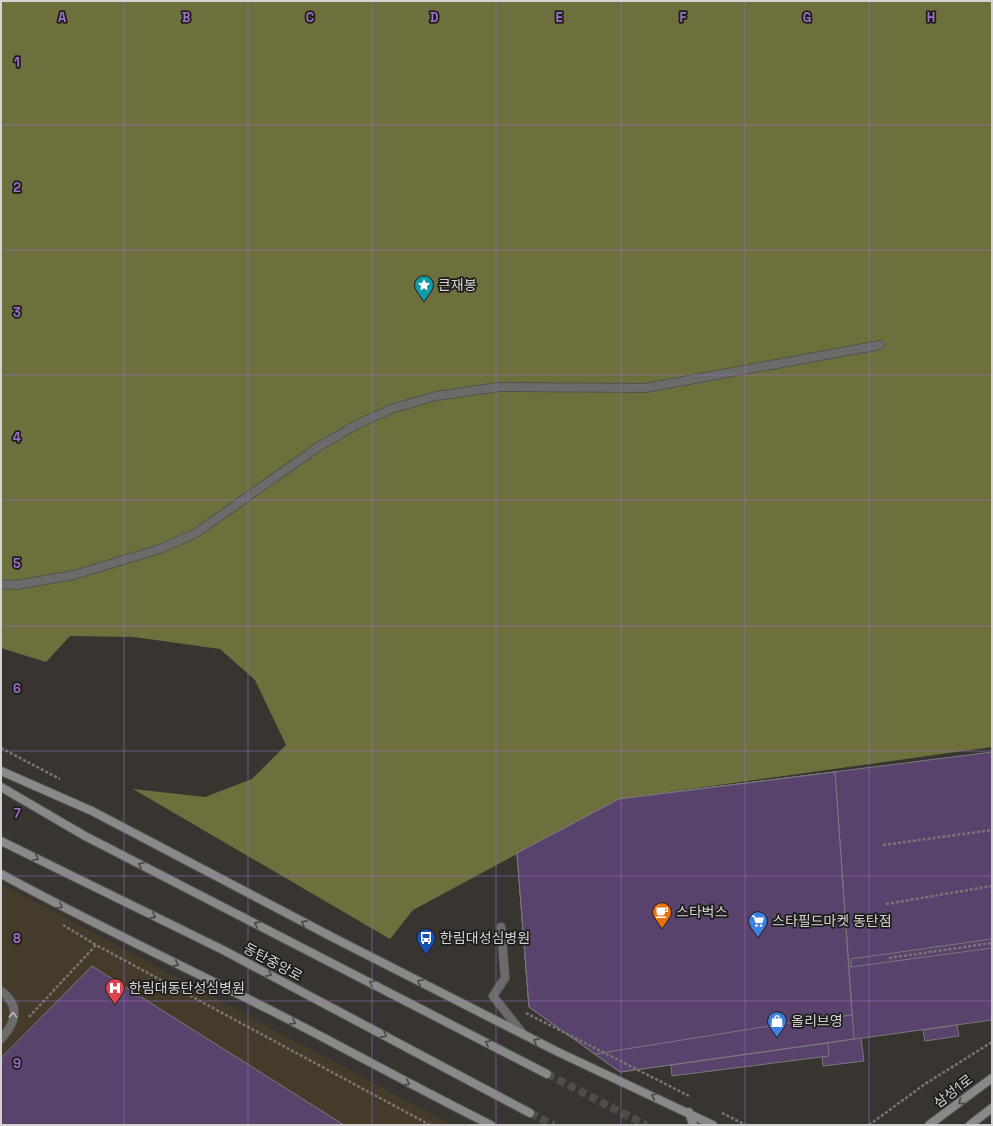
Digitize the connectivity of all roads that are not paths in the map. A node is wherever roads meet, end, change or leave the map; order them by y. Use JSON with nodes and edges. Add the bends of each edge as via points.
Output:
{"nodes":[{"id":1,"x":880,"y":345,"type":"dead end"},
{"id":2,"x":1,"y":584,"type":"edge"},
{"id":3,"x":1,"y":771,"type":"edge"},
{"id":4,"x":1,"y":787,"type":"edge"},
{"id":5,"x":1,"y":841,"type":"edge"},
{"id":6,"x":1,"y":874,"type":"edge"},
{"id":7,"x":501,"y":927,"type":"dead end"},
{"id":8,"x":1,"y":991,"type":"edge"},
{"id":9,"x":523,"y":1034,"type":"junction"},
{"id":10,"x":1,"y":1038,"type":"edge"},
{"id":11,"x":547,"y":1074,"type":"tunnel mouth"},
{"id":12,"x":992,"y":1078,"type":"edge"},
{"id":13,"x":992,"y":1108,"type":"edge"},
{"id":14,"x":689,"y":1112,"type":"junction"},
{"id":15,"x":530,"y":1113,"type":"tunnel mouth"},
{"id":16,"x":491,"y":1125,"type":"edge"},
{"id":17,"x":693,"y":1125,"type":"edge"},
{"id":18,"x":713,"y":1125,"type":"edge"},
{"id":19,"x":929,"y":1125,"type":"edge"},
{"id":20,"x":970,"y":1125,"type":"edge"}],
"edges":[{"from":1,"to":2,"type":"street","via":[[644,388],[499,387],[436,396],[391,409],[318,446],[196,533],[160,549],[74,575]]},
{"from":9,"to":3,"type":"street","one_way":true,"via":[[92,811]]},
{"from":11,"to":4,"type":"street","one_way":true,"via":[[85,836]]},
{"from":5,"to":15,"type":"street","name":"동탄중앙로","one_way":true,"via":[[223,950]]},
{"from":6,"to":16,"type":"street","one_way":true,"via":[[70,912],[274,1012]]},
{"from":7,"to":9,"type":"street","via":[[505,978],[493,996]]},
{"from":10,"to":8,"type":"street","one_way":true,"via":[[12,1027],[15,1012],[11,1001]]},
{"from":14,"to":9,"type":"street","one_way":true},
{"from":12,"to":19,"type":"street","name":"삼성1로","one_way":true},
{"from":13,"to":20,"type":"street"},
{"from":14,"to":17,"type":"street"},
{"from":14,"to":18,"type":"street"}]}
